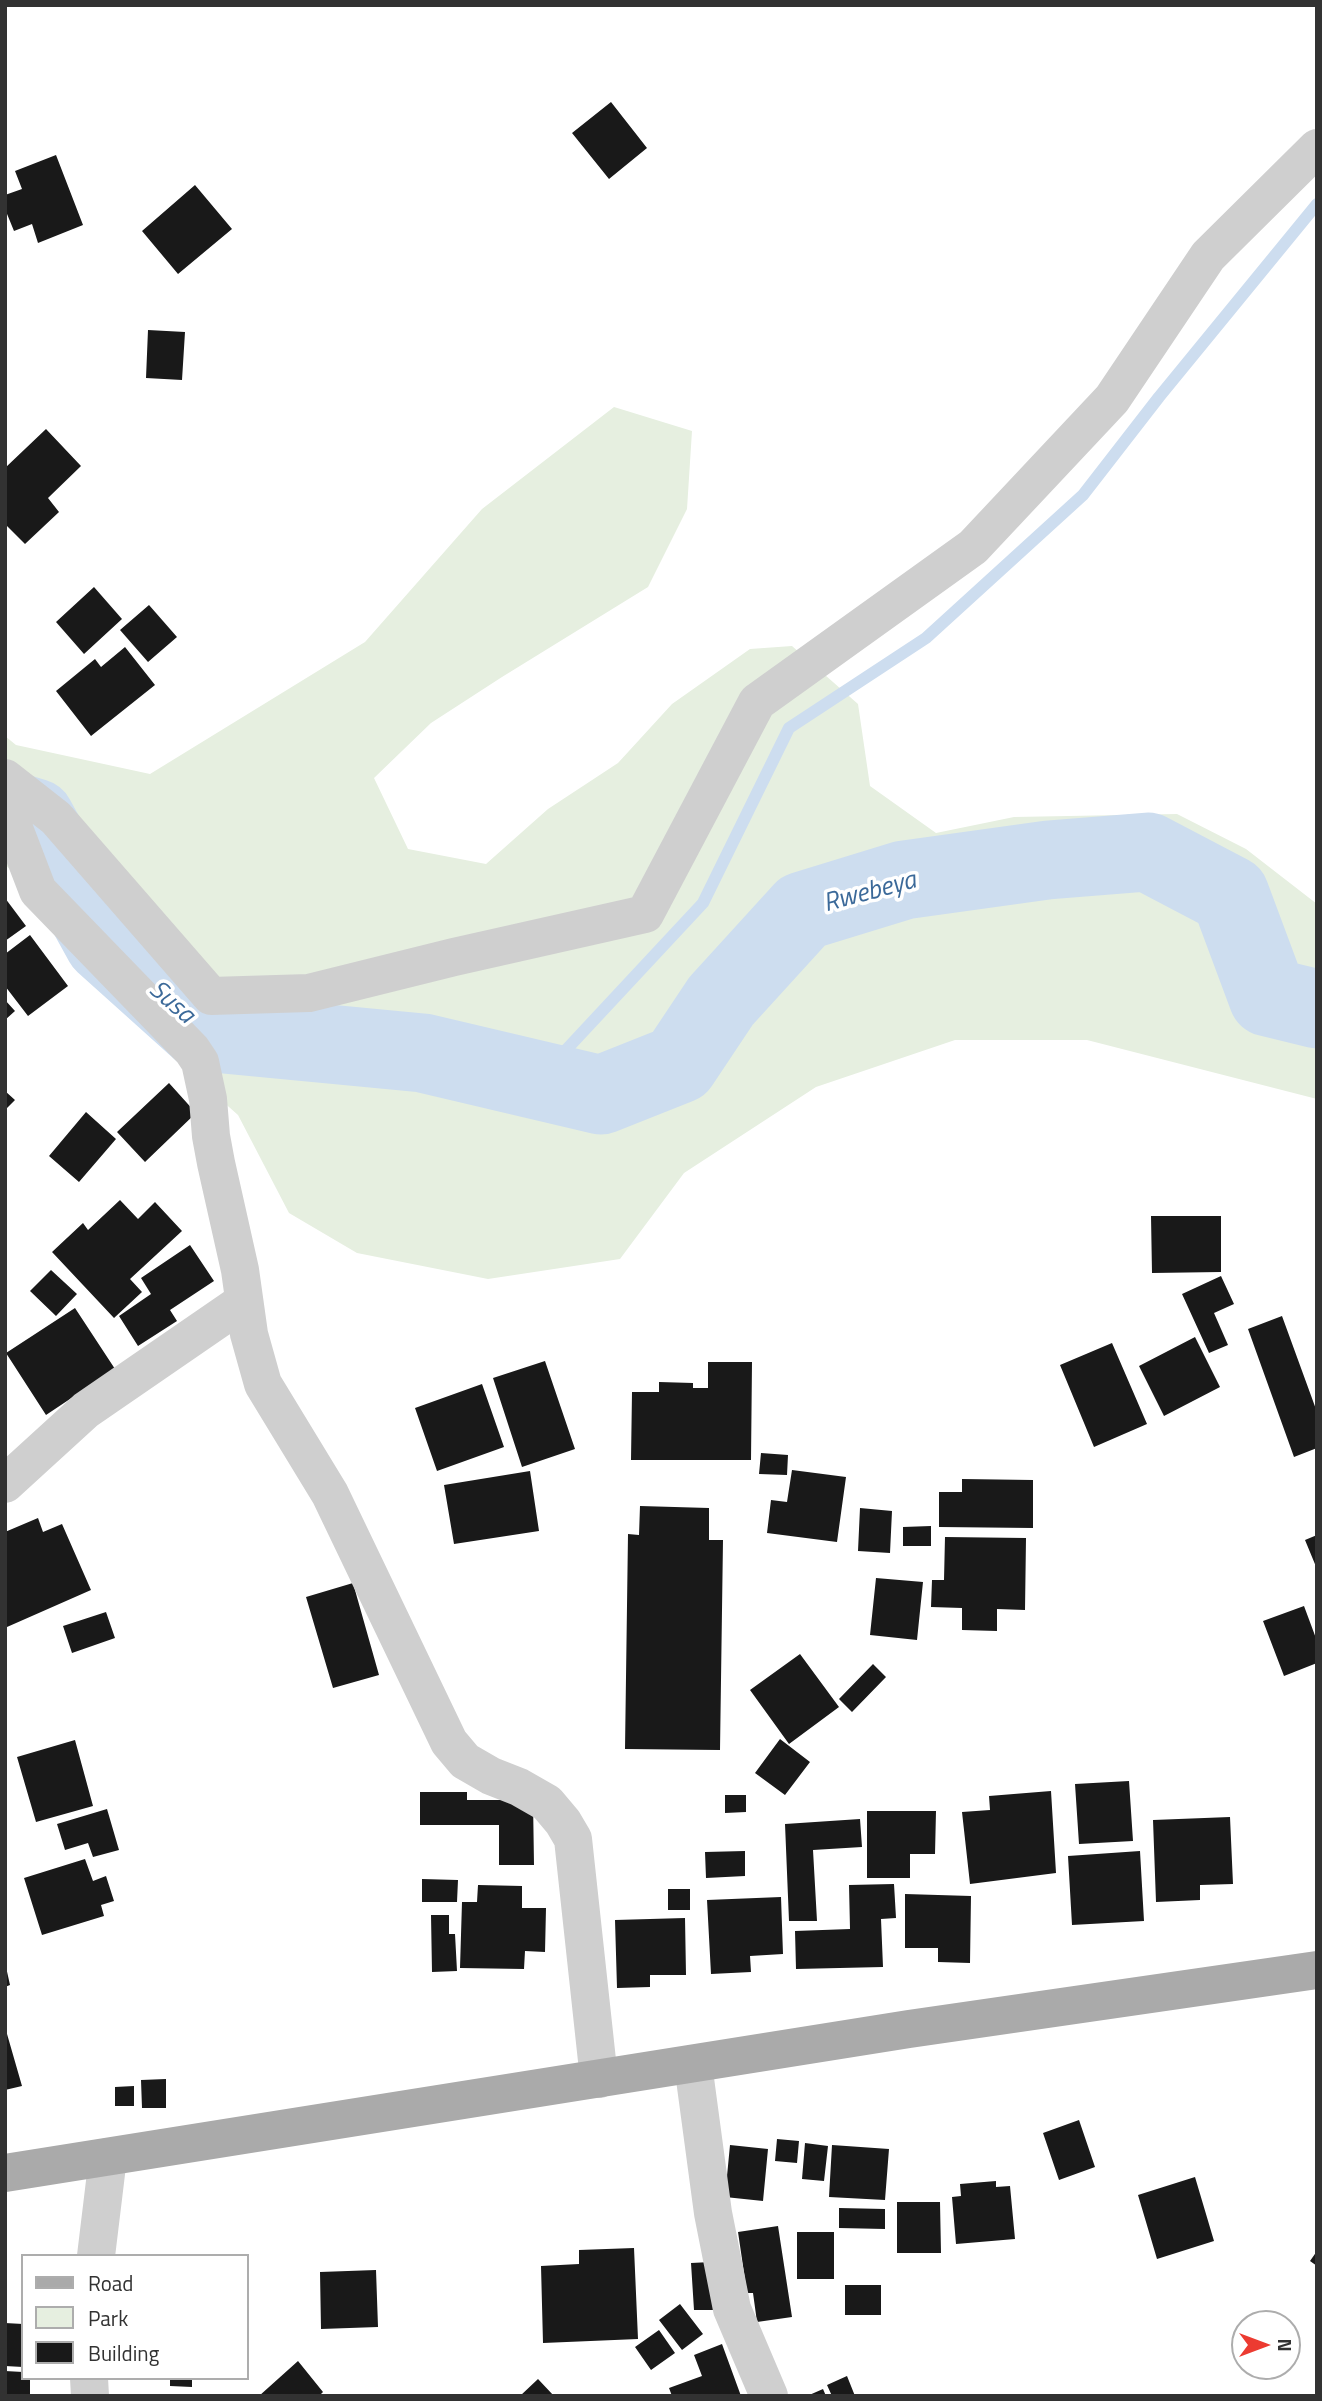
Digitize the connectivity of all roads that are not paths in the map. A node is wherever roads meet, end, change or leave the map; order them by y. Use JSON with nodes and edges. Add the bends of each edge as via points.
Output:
{"nodes":[{"id":1,"x":1317,"y":148,"type":"edge"},
{"id":2,"x":5,"y":778,"type":"edge"},
{"id":3,"x":10,"y":814,"type":"edge"},
{"id":4,"x":243,"y":1302,"type":"junction"},
{"id":5,"x":5,"y":1484,"type":"edge"},
{"id":6,"x":1317,"y":1970,"type":"edge"},
{"id":7,"x":692,"y":2064,"type":"junction"},
{"id":8,"x":599,"y":2079,"type":"junction"},
{"id":9,"x":108,"y":2157,"type":"junction"},
{"id":10,"x":5,"y":2174,"type":"edge"},
{"id":11,"x":96,"y":2254,"type":"edge"},
{"id":12,"x":769,"y":2396,"type":"edge"}],
"edges":[{"from":1,"to":2,"type":"street","via":[[1208,256],[1112,400],[972,547],[757,702],[646,914],[309,993],[211,996],[56,818]]},
{"from":3,"to":4,"type":"street","via":[[38,891],[200,1062]]},
{"from":4,"to":5,"type":"street","via":[[86,1410]]},
{"from":4,"to":8,"type":"street","via":[[263,1384],[330,1494],[449,1741],[465,1761],[547,1803],[573,1839]]},
{"from":6,"to":7,"type":"main road"},
{"from":7,"to":8,"type":"main road"},
{"from":7,"to":12,"type":"street","via":[[732,2309]]},
{"from":8,"to":9,"type":"main road"},
{"from":9,"to":10,"type":"main road"},
{"from":9,"to":11,"type":"street"}]}
